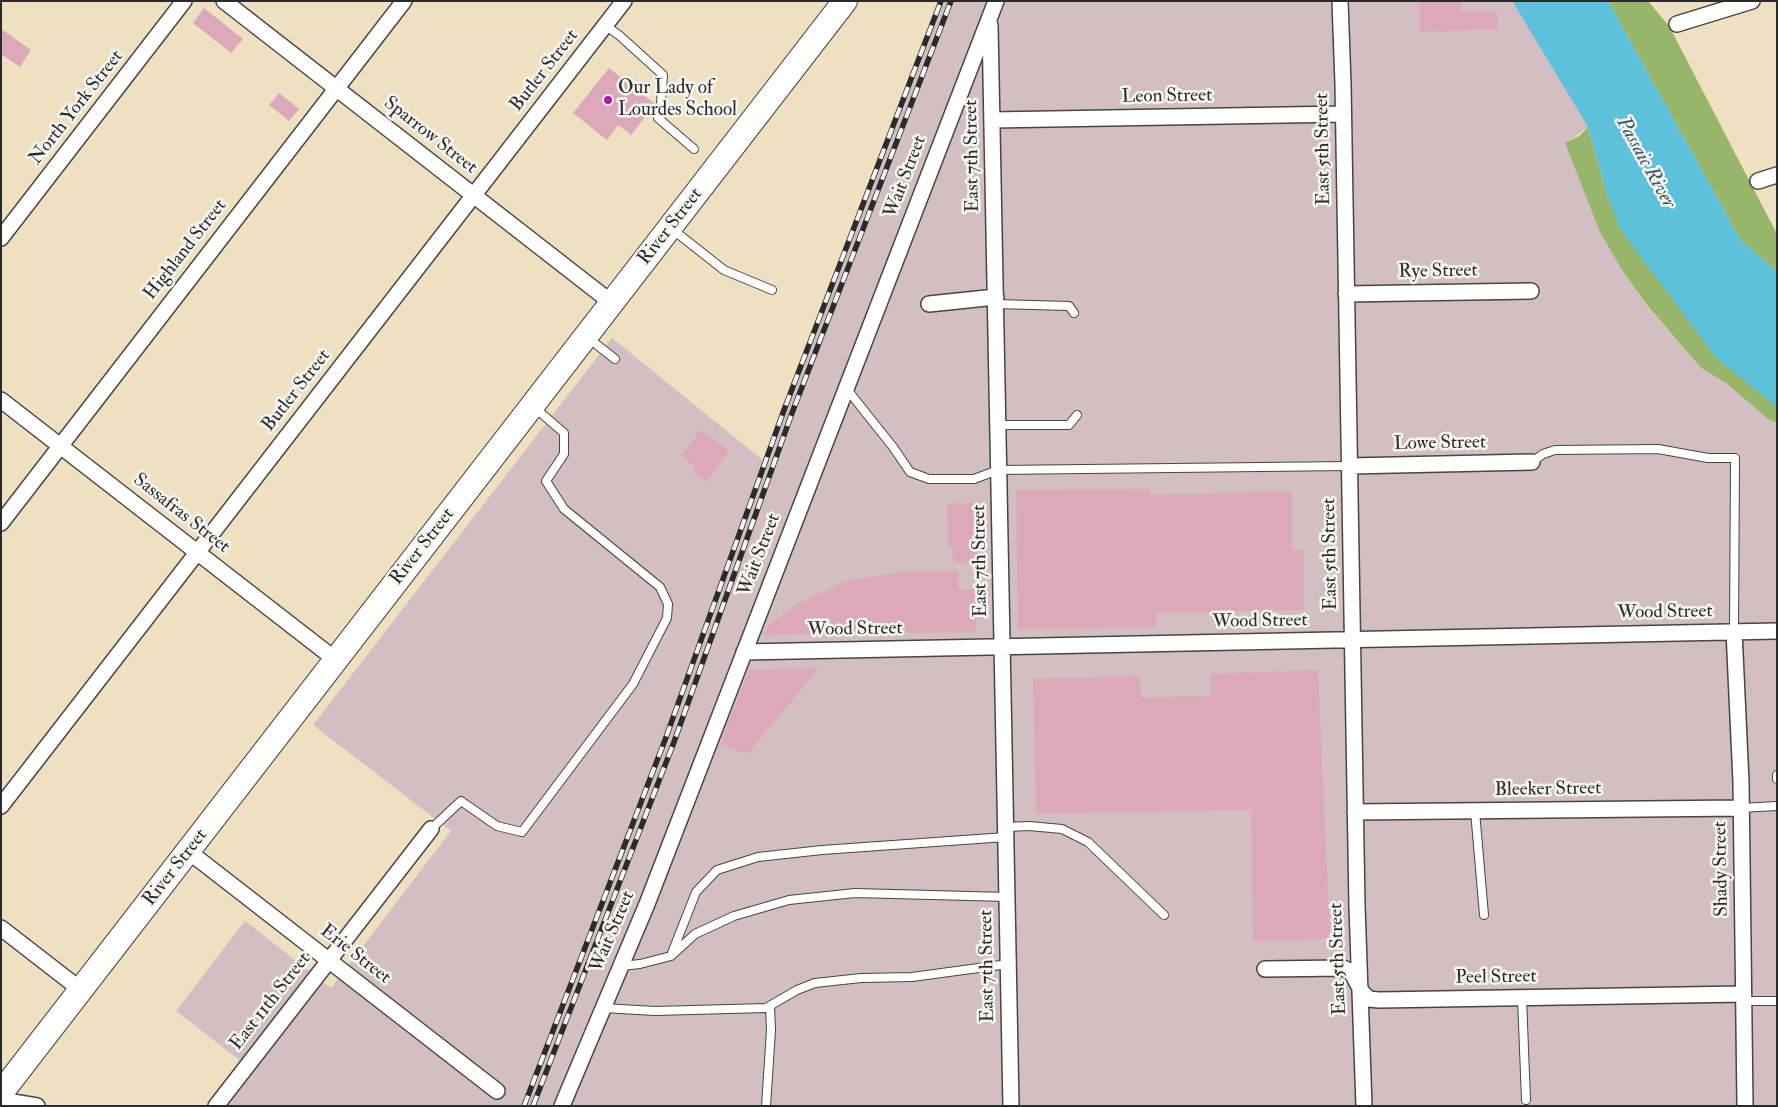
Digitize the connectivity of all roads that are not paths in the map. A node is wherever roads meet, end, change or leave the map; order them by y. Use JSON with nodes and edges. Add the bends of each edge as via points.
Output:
{"nodes":[{"id":1,"x":184,"y":1,"type":"edge"},
{"id":2,"x":224,"y":1,"type":"edge"},
{"id":3,"x":404,"y":1,"type":"edge"},
{"id":4,"x":624,"y":1,"type":"edge"},
{"id":5,"x":845,"y":1,"type":"edge"},
{"id":6,"x":996,"y":1,"type":"edge"},
{"id":7,"x":1340,"y":1,"type":"edge"},
{"id":8,"x":1752,"y":1,"type":"edge"},
{"id":9,"x":990,"y":16,"type":"junction"},
{"id":10,"x":1677,"y":24,"type":"dead end"},
{"id":11,"x":605,"y":25,"type":"junction"},
{"id":12,"x":336,"y":88,"type":"junction"},
{"id":13,"x":1343,"y":114,"type":"junction"},
{"id":14,"x":992,"y":120,"type":"junction"},
{"id":15,"x":694,"y":149,"type":"dead end"},
{"id":16,"x":1777,"y":175,"type":"edge"},
{"id":17,"x":1758,"y":181,"type":"dead end"},
{"id":18,"x":474,"y":195,"type":"junction"},
{"id":19,"x":670,"y":228,"type":"junction"},
{"id":20,"x":1,"y":238,"type":"edge"},
{"id":21,"x":772,"y":290,"type":"dead end"},
{"id":22,"x":1531,"y":291,"type":"dead end"},
{"id":23,"x":1346,"y":294,"type":"junction"},
{"id":24,"x":996,"y":300,"type":"junction"},
{"id":25,"x":612,"y":303,"type":"junction"},
{"id":26,"x":929,"y":304,"type":"dead end"},
{"id":27,"x":1074,"y":313,"type":"dead end"},
{"id":28,"x":586,"y":337,"type":"junction"},
{"id":29,"x":615,"y":359,"type":"dead end"},
{"id":30,"x":846,"y":388,"type":"junction"},
{"id":31,"x":1,"y":400,"type":"edge"},
{"id":32,"x":532,"y":406,"type":"junction"},
{"id":33,"x":1077,"y":415,"type":"dead end"},
{"id":34,"x":998,"y":425,"type":"junction"},
{"id":35,"x":60,"y":446,"type":"junction"},
{"id":36,"x":1532,"y":462,"type":"joint"},
{"id":37,"x":1349,"y":466,"type":"junction"},
{"id":38,"x":998,"y":470,"type":"junction"},
{"id":39,"x":1,"y":523,"type":"edge"},
{"id":40,"x":197,"y":552,"type":"junction"},
{"id":41,"x":1734,"y":631,"type":"junction"},
{"id":42,"x":1777,"y":631,"type":"edge"},
{"id":43,"x":1352,"y":640,"type":"junction"},
{"id":44,"x":1003,"y":648,"type":"junction"},
{"id":45,"x":744,"y":652,"type":"junction"},
{"id":46,"x":336,"y":660,"type":"junction"},
{"id":47,"x":1777,"y":775,"type":"edge"},
{"id":48,"x":1777,"y":779,"type":"edge"},
{"id":49,"x":1,"y":806,"type":"edge"},
{"id":50,"x":1777,"y":806,"type":"edge"},
{"id":51,"x":1741,"y":808,"type":"junction"},
{"id":52,"x":1475,"y":811,"type":"junction"},
{"id":53,"x":1355,"y":812,"type":"junction"},
{"id":54,"x":431,"y":829,"type":"joint"},
{"id":55,"x":1006,"y":832,"type":"junction"},
{"id":56,"x":188,"y":851,"type":"junction"},
{"id":57,"x":1007,"y":897,"type":"junction"},
{"id":58,"x":1164,"y":915,"type":"dead end"},
{"id":59,"x":1484,"y":915,"type":"dead end"},
{"id":60,"x":1,"y":928,"type":"edge"},
{"id":61,"x":671,"y":956,"type":"junction"},
{"id":62,"x":329,"y":960,"type":"junction"},
{"id":63,"x":1008,"y":964,"type":"junction"},
{"id":64,"x":621,"y":966,"type":"junction"},
{"id":65,"x":1265,"y":969,"type":"dead end"},
{"id":66,"x":1360,"y":989,"type":"junction"},
{"id":67,"x":81,"y":990,"type":"junction"},
{"id":68,"x":1522,"y":998,"type":"junction"},
{"id":69,"x":1744,"y":998,"type":"junction"},
{"id":70,"x":1777,"y":1001,"type":"edge"},
{"id":71,"x":770,"y":1006,"type":"junction"},
{"id":72,"x":603,"y":1008,"type":"junction"},
{"id":73,"x":497,"y":1091,"type":"dead end"},
{"id":74,"x":1,"y":1093,"type":"edge"},
{"id":75,"x":1,"y":1100,"type":"edge"},
{"id":76,"x":1526,"y":1100,"type":"dead end"},
{"id":77,"x":37,"y":1106,"type":"edge"},
{"id":78,"x":216,"y":1106,"type":"edge"},
{"id":79,"x":562,"y":1106,"type":"edge"},
{"id":80,"x":766,"y":1106,"type":"edge"},
{"id":81,"x":1011,"y":1106,"type":"edge"},
{"id":82,"x":1364,"y":1106,"type":"edge"},
{"id":83,"x":1745,"y":1106,"type":"edge"}],
"edges":[{"from":1,"to":20,"type":"street","name":"North York Street"},
{"from":2,"to":12,"type":"street","name":"Sparrow Street"},
{"from":3,"to":12,"type":"street","name":"Highland Street"},
{"from":4,"to":11,"type":"street","name":"Butler Street"},
{"from":5,"to":19,"type":"main road","name":"River Street"},
{"from":6,"to":9,"type":"street"},
{"from":7,"to":13,"type":"street","name":"East 5th Street"},
{"from":8,"to":10,"type":"street"},
{"from":9,"to":14,"type":"street","name":"East 7th Street"},
{"from":9,"to":30,"type":"street","name":"Wait Street"},
{"from":11,"to":15,"type":"lane","via":[[663,75],[658,118]]},
{"from":11,"to":18,"type":"street","name":"Butler Street"},
{"from":12,"to":18,"type":"street","name":"Sparrow Street"},
{"from":12,"to":35,"type":"street","name":"Highland Street"},
{"from":13,"to":14,"type":"street","name":"Leon Street"},
{"from":13,"to":23,"type":"street","name":"East 5th Street"},
{"from":14,"to":24,"type":"street","name":"East 7th Street"},
{"from":16,"to":17,"type":"street"},
{"from":18,"to":25,"type":"street","name":"Sparrow Street"},
{"from":18,"to":40,"type":"street","name":"Butler Street"},
{"from":19,"to":21,"type":"lane","via":[[724,270]]},
{"from":19,"to":25,"type":"main road","name":"River Street"},
{"from":22,"to":23,"type":"street","name":"Rye Street"},
{"from":23,"to":37,"type":"street","name":"East 5th Street"},
{"from":24,"to":26,"type":"street"},
{"from":24,"to":27,"type":"lane","via":[[1070,306]]},
{"from":24,"to":34,"type":"street","name":"East 7th Street"},
{"from":25,"to":28,"type":"main road","name":"River Street"},
{"from":28,"to":29,"type":"lane"},
{"from":28,"to":32,"type":"main road","name":"River Street"},
{"from":30,"to":38,"type":"lane","via":[[910,472],[929,479],[974,479]]},
{"from":30,"to":45,"type":"street","name":"Wait Street"},
{"from":31,"to":35,"type":"street","name":"Sassafras Street"},
{"from":32,"to":46,"type":"main road","name":"River Street"},
{"from":32,"to":54,"type":"lane","via":[[564,432],[564,454],[546,481],[550,488],[564,509],[660,588],[668,604],[667,618],[633,684],[522,832],[497,826],[461,801]]},
{"from":33,"to":34,"type":"lane","via":[[1069,425]]},
{"from":34,"to":38,"type":"street","name":"East 7th Street"},
{"from":35,"to":39,"type":"street","name":"Highland Street"},
{"from":35,"to":40,"type":"street","name":"Sassafras Street"},
{"from":36,"to":37,"type":"street","name":"Lowe Street"},
{"from":36,"to":41,"type":"lane","via":[[1555,450],[1658,449],[1708,458],[1735,458]]},
{"from":37,"to":38,"type":"lane"},
{"from":37,"to":43,"type":"street","name":"East 5th Street"},
{"from":38,"to":44,"type":"street","name":"East 7th Street"},
{"from":40,"to":46,"type":"street","name":"Sassafras Street"},
{"from":40,"to":49,"type":"street","name":"Butler Street"},
{"from":41,"to":42,"type":"street","name":"Wood Street"},
{"from":41,"to":43,"type":"street","name":"Wood Street"},
{"from":41,"to":51,"type":"street","name":"Shady Street"},
{"from":43,"to":44,"type":"street","name":"Wood Street"},
{"from":43,"to":53,"type":"street","name":"East 5th Street"},
{"from":44,"to":45,"type":"street","name":"Wood Street"},
{"from":44,"to":55,"type":"street","name":"East 7th Street"},
{"from":45,"to":64,"type":"street","name":"Wait Street"},
{"from":46,"to":56,"type":"main road","name":"River Street"},
{"from":47,"to":48,"type":"lane"},
{"from":50,"to":51,"type":"lane"},
{"from":51,"to":52,"type":"street","name":"Bleeker Street"},
{"from":51,"to":69,"type":"street","name":"Shady Street"},
{"from":52,"to":53,"type":"street","name":"Bleeker Street"},
{"from":52,"to":59,"type":"lane"},
{"from":53,"to":66,"type":"street","name":"East 5th Street"},
{"from":54,"to":62,"type":"street","name":"East 11th Street"},
{"from":55,"to":57,"type":"street","name":"East 7th Street"},
{"from":55,"to":58,"type":"lane","via":[[1029,826],[1062,829],[1088,842]]},
{"from":55,"to":61,"type":"lane","via":[[758,857],[717,870],[696,892]]},
{"from":56,"to":62,"type":"street","name":"Erie Street"},
{"from":56,"to":67,"type":"main road","name":"River Street"},
{"from":57,"to":61,"type":"lane","via":[[855,892],[789,900],[734,916],[703,930]]},
{"from":57,"to":63,"type":"street","name":"East 7th Street"},
{"from":60,"to":67,"type":"street"},
{"from":61,"to":64,"type":"lane"},
{"from":62,"to":73,"type":"street","name":"Erie Street"},
{"from":62,"to":78,"type":"street","name":"East 11th Street"},
{"from":63,"to":71,"type":"lane","via":[[912,977],[815,983]]},
{"from":63,"to":81,"type":"street","name":"East 7th Street"},
{"from":64,"to":72,"type":"street","name":"Wait Street"},
{"from":65,"to":66,"type":"street","name":"Peel Street","via":[[1343,968],[1353,975]]},
{"from":66,"to":68,"type":"street","name":"Peel Street","via":[[1368,999],[1379,1000]]},
{"from":66,"to":82,"type":"street","name":"East 5th Street"},
{"from":67,"to":74,"type":"main road","name":"River Street"},
{"from":68,"to":69,"type":"street","name":"Peel Street"},
{"from":68,"to":76,"type":"lane"},
{"from":69,"to":70,"type":"lane"},
{"from":69,"to":83,"type":"street","name":"Shady Street"},
{"from":71,"to":72,"type":"lane","via":[[631,1011]]},
{"from":71,"to":80,"type":"lane"},
{"from":72,"to":79,"type":"street","name":"Wait Street"},
{"from":75,"to":77,"type":"street"}]}
